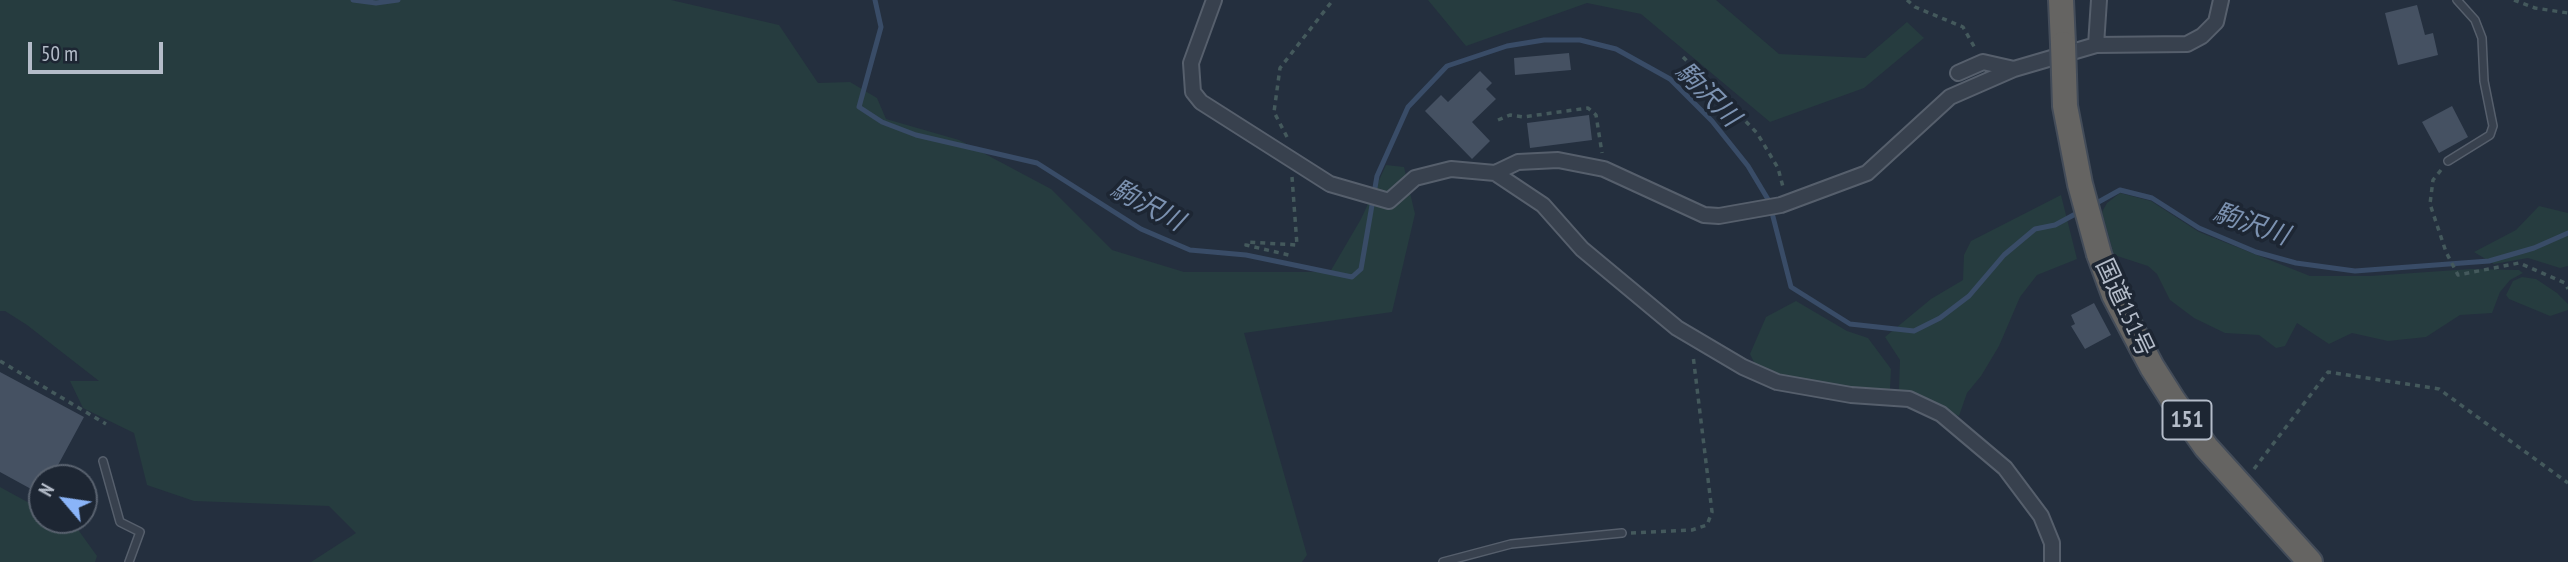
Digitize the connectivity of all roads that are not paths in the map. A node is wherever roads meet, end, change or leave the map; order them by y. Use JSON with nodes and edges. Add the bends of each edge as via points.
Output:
{"nodes":[{"id":1,"x":1214,"y":0,"type":"edge"},
{"id":2,"x":2061,"y":0,"type":"edge"},
{"id":3,"x":2099,"y":0,"type":"edge"},
{"id":4,"x":2221,"y":0,"type":"edge"},
{"id":5,"x":2456,"y":0,"type":"edge"},
{"id":6,"x":2096,"y":45,"type":"junction"},
{"id":7,"x":2014,"y":69,"type":"junction"},
{"id":8,"x":1958,"y":73,"type":"dead end"},
{"id":9,"x":2448,"y":161,"type":"road end"},
{"id":10,"x":1495,"y":173,"type":"junction"},
{"id":11,"x":103,"y":461,"type":"dead end"},
{"id":12,"x":1622,"y":533,"type":"road end"},
{"id":13,"x":128,"y":562,"type":"edge"},
{"id":14,"x":1443,"y":562,"type":"edge"},
{"id":15,"x":2052,"y":562,"type":"edge"},
{"id":16,"x":2310,"y":562,"type":"edge"}],
"edges":[{"from":1,"to":10,"type":"street","via":[[1191,63],[1193,92],[1200,102],[1298,171],[1390,201],[1415,178],[1451,169]]},
{"from":2,"to":16,"type":"highway","name":"国道151号","number":"151","bridge":true,"via":[[2065,106],[2080,184],[2114,295],[2152,367],[2206,447]]},
{"from":3,"to":6,"type":"street"},
{"from":4,"to":6,"type":"street","via":[[2216,22],[2187,44]]},
{"from":5,"to":9,"type":"lane","via":[[2475,20],[2482,38],[2493,126],[2490,135]]},
{"from":6,"to":7,"type":"street"},
{"from":7,"to":8,"type":"street","via":[[1983,62]]},
{"from":7,"to":10,"type":"street","via":[[1950,97],[1867,173],[1763,209],[1704,215],[1604,169],[1558,160],[1517,162]]},
{"from":10,"to":15,"type":"street","via":[[1543,205],[1582,249],[1693,339],[1777,382],[1909,399],[1941,414],[2005,468],[2033,505],[2052,543]]},
{"from":11,"to":13,"type":"lane","via":[[120,522],[140,533]]},
{"from":12,"to":14,"type":"lane","via":[[1511,544]]}]}
